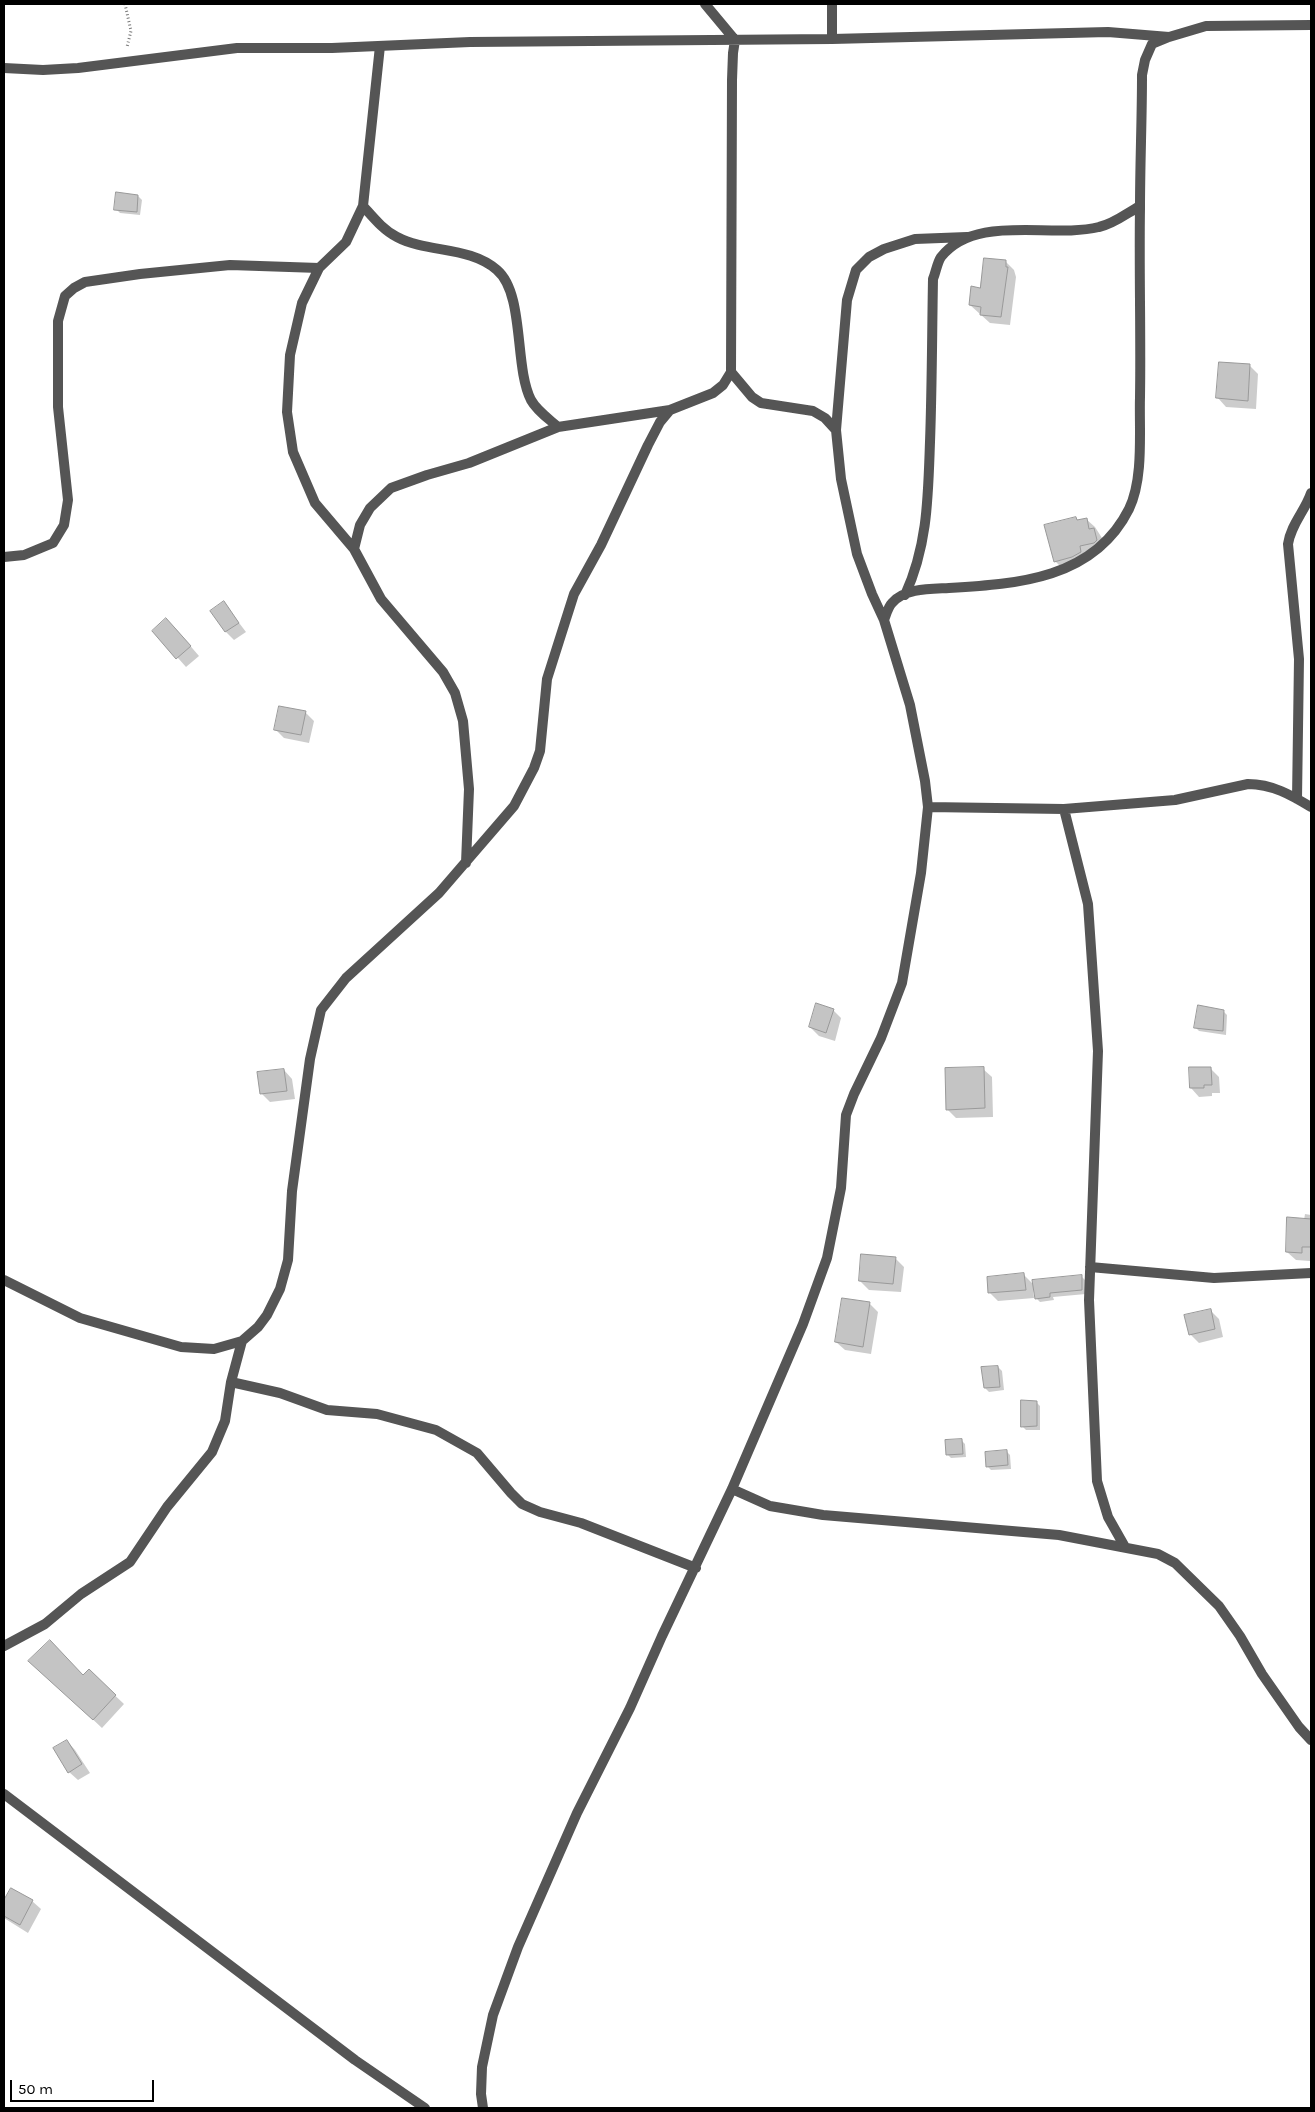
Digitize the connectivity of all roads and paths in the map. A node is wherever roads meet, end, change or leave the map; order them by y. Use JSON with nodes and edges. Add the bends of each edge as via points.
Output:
{"nodes":[{"id":1,"x":125,"y":4,"type":"edge"},
{"id":2,"x":705,"y":4,"type":"edge"},
{"id":3,"x":832,"y":4,"type":"edge"},
{"id":4,"x":1311,"y":25,"type":"edge"},
{"id":5,"x":1169,"y":36,"type":"junction"},
{"id":6,"x":832,"y":39,"type":"junction"},
{"id":7,"x":735,"y":40,"type":"junction"},
{"id":8,"x":380,"y":46,"type":"junction"},
{"id":9,"x":124,"y":62,"type":"junction"},
{"id":10,"x":4,"y":68,"type":"edge"},
{"id":11,"x":363,"y":206,"type":"junction"},
{"id":12,"x":1140,"y":206,"type":"junction"},
{"id":13,"x":967,"y":236,"type":"junction"},
{"id":14,"x":319,"y":268,"type":"junction"},
{"id":15,"x":731,"y":372,"type":"junction"},
{"id":16,"x":670,"y":410,"type":"junction"},
{"id":17,"x":558,"y":427,"type":"junction"},
{"id":18,"x":836,"y":430,"type":"junction"},
{"id":19,"x":1311,"y":493,"type":"edge"},
{"id":20,"x":354,"y":549,"type":"junction"},
{"id":21,"x":4,"y":557,"type":"edge"},
{"id":22,"x":905,"y":595,"type":"junction"},
{"id":23,"x":884,"y":620,"type":"junction"},
{"id":24,"x":1297,"y":799,"type":"junction"},
{"id":25,"x":928,"y":807,"type":"junction"},
{"id":26,"x":1311,"y":807,"type":"edge"},
{"id":27,"x":1064,"y":810,"type":"junction"},
{"id":28,"x":466,"y":863,"type":"junction"},
{"id":29,"x":1090,"y":1268,"type":"junction"},
{"id":30,"x":1311,"y":1273,"type":"edge"},
{"id":31,"x":4,"y":1280,"type":"edge"},
{"id":32,"x":242,"y":1341,"type":"junction"},
{"id":33,"x":231,"y":1382,"type":"junction"},
{"id":34,"x":732,"y":1490,"type":"junction"},
{"id":35,"x":1126,"y":1546,"type":"junction"},
{"id":36,"x":696,"y":1568,"type":"junction"},
{"id":37,"x":4,"y":1646,"type":"edge"},
{"id":38,"x":1311,"y":1740,"type":"edge"},
{"id":39,"x":4,"y":1794,"type":"edge"},
{"id":40,"x":425,"y":2108,"type":"edge"},
{"id":41,"x":483,"y":2108,"type":"edge"}],
"edges":[{"from":1,"to":9,"type":"path","via":[[131,31]]},
{"from":2,"to":7,"type":"street"},
{"from":3,"to":6,"type":"street"},
{"from":4,"to":5,"type":"street","via":[[1206,26]]},
{"from":5,"to":6,"type":"street","via":[[1108,32]]},
{"from":5,"to":12,"type":"street","via":[[1152,44],[1142,75]]},
{"from":6,"to":7,"type":"street"},
{"from":7,"to":8,"type":"street"},
{"from":7,"to":15,"type":"street","via":[[732,80]]},
{"from":8,"to":9,"type":"street","via":[[236,48]]},
{"from":8,"to":11,"type":"street"},
{"from":9,"to":10,"type":"street","via":[[43,70]]},
{"from":11,"to":14,"type":"street","via":[[346,242]]},
{"from":11,"to":17,"type":"street","via":[[396,237],[475,257],[498,270],[512,297],[525,386],[532,402]]},
{"from":12,"to":13,"type":"street","via":[[1099,227],[984,232]]},
{"from":12,"to":22,"type":"street","via":[[1138,460],[1137,485],[1129,508],[1117,527],[1091,553],[1074,565],[1049,575],[1022,582],[928,589]]},
{"from":13,"to":18,"type":"street","via":[[915,239],[884,249],[869,257],[856,270],[847,300]]},
{"from":13,"to":22,"type":"street","via":[[940,259],[933,279],[928,494],[924,539],[918,565]]},
{"from":14,"to":20,"type":"street","via":[[302,304],[290,355],[286,412],[293,452],[315,503]]},
{"from":14,"to":21,"type":"street","via":[[230,265],[140,274],[84,282],[65,296],[58,321],[58,407],[68,500],[64,525],[52,543],[24,555]]},
{"from":15,"to":16,"type":"street","via":[[713,393]]},
{"from":15,"to":18,"type":"street","via":[[761,403],[813,411]]},
{"from":16,"to":17,"type":"street"},
{"from":16,"to":28,"type":"street","via":[[648,444],[574,594],[547,679],[540,751],[534,768],[514,806]]},
{"from":17,"to":20,"type":"street","via":[[469,463],[391,488],[370,508],[360,525]]},
{"from":18,"to":23,"type":"street","via":[[841,479],[853,538]]},
{"from":19,"to":24,"type":"street","via":[[1308,504],[1290,531],[1288,544],[1299,659]]},
{"from":20,"to":28,"type":"street","via":[[381,599],[443,672],[455,693],[463,721],[469,789]]},
{"from":22,"to":23,"type":"street","via":[[891,603]]},
{"from":23,"to":25,"type":"street","via":[[910,705]]},
{"from":24,"to":26,"type":"street"},
{"from":24,"to":27,"type":"street","via":[[1272,786],[1248,784],[1175,800]]},
{"from":25,"to":27,"type":"street"},
{"from":25,"to":34,"type":"street","via":[[921,873],[902,982],[846,1115],[841,1188],[827,1258],[803,1324]]},
{"from":27,"to":29,"type":"street","via":[[1088,904],[1093,960],[1098,1052]]},
{"from":28,"to":32,"type":"street","via":[[439,893],[346,978],[321,1010],[310,1059],[294,1172],[288,1260],[268,1315]]},
{"from":29,"to":30,"type":"street","via":[[1214,1278]]},
{"from":29,"to":35,"type":"street","via":[[1097,1480],[1108,1517]]},
{"from":31,"to":32,"type":"street","via":[[80,1318],[181,1347],[214,1349]]},
{"from":32,"to":33,"type":"street"},
{"from":33,"to":36,"type":"street","via":[[280,1393],[327,1410],[377,1414],[436,1430],[478,1452],[522,1504],[581,1523]]},
{"from":33,"to":37,"type":"street","via":[[225,1421],[212,1452],[166,1507],[130,1562],[81,1594],[45,1624]]},
{"from":34,"to":35,"type":"street","via":[[770,1506],[823,1515],[1059,1535]]},
{"from":34,"to":36,"type":"street"},
{"from":35,"to":38,"type":"street","via":[[1158,1554],[1176,1563],[1197,1582],[1230,1621],[1299,1727]]},
{"from":36,"to":41,"type":"street","via":[[577,1813],[518,1947],[492,2015],[482,2067]]},
{"from":39,"to":40,"type":"street","via":[[355,2060]]}]}
